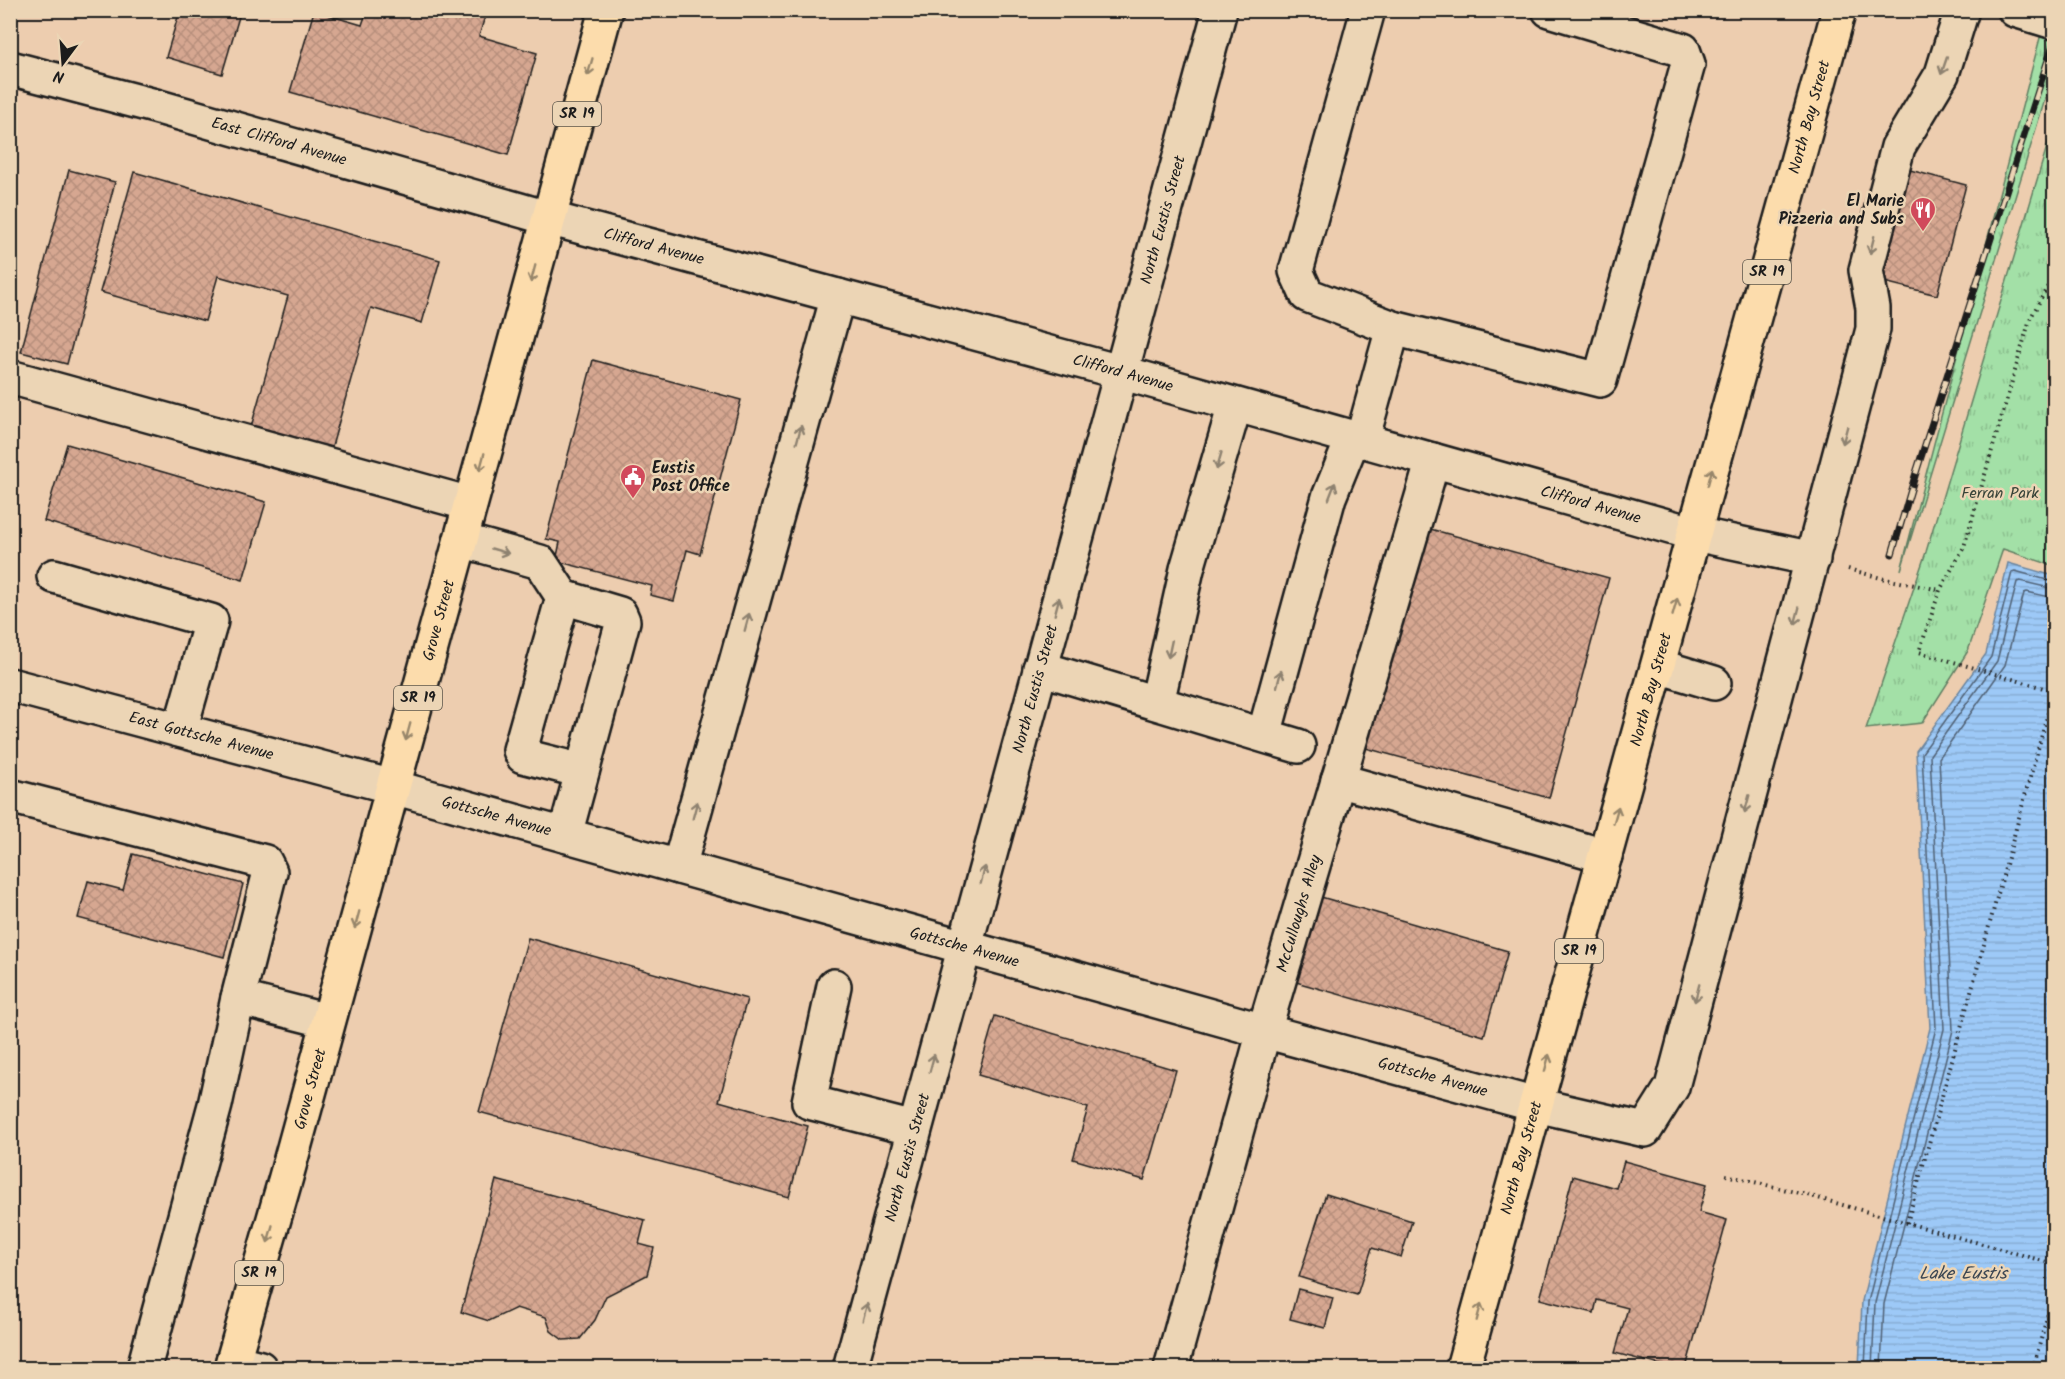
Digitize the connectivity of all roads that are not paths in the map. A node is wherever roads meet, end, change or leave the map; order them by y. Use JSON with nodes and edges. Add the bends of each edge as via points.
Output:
{"nodes":[{"id":1,"x":606,"y":10,"type":"edge"},
{"id":2,"x":1220,"y":10,"type":"edge"},
{"id":3,"x":1368,"y":10,"type":"edge"},
{"id":4,"x":1548,"y":10,"type":"edge"},
{"id":5,"x":1839,"y":10,"type":"edge"},
{"id":6,"x":1962,"y":10,"type":"edge"},
{"id":7,"x":2015,"y":10,"type":"edge"},
{"id":8,"x":2055,"y":22,"type":"edge"},
{"id":9,"x":10,"y":68,"type":"edge"},
{"id":10,"x":548,"y":218,"type":"junction"},
{"id":11,"x":838,"y":296,"type":"junction"},
{"id":12,"x":1393,"y":328,"type":"junction"},
{"id":13,"x":1120,"y":372,"type":"junction"},
{"id":14,"x":10,"y":377,"type":"edge"},
{"id":15,"x":1235,"y":405,"type":"junction"},
{"id":16,"x":1358,"y":439,"type":"junction"},
{"id":17,"x":1433,"y":460,"type":"junction"},
{"id":18,"x":470,"y":504,"type":"junction"},
{"id":19,"x":1695,"y":534,"type":"junction"},
{"id":20,"x":461,"y":540,"type":"junction"},
{"id":21,"x":1812,"y":559,"type":"junction"},
{"id":22,"x":54,"y":576,"type":"dead end"},
{"id":23,"x":563,"y":597,"type":"junction"},
{"id":24,"x":1658,"y":666,"type":"junction"},
{"id":25,"x":1040,"y":668,"type":"junction"},
{"id":26,"x":1714,"y":683,"type":"dead end"},
{"id":27,"x":10,"y":685,"type":"edge"},
{"id":28,"x":1157,"y":703,"type":"junction"},
{"id":29,"x":180,"y":730,"type":"junction"},
{"id":30,"x":1264,"y":735,"type":"junction"},
{"id":31,"x":1298,"y":746,"type":"dead end"},
{"id":32,"x":582,"y":771,"type":"junction"},
{"id":33,"x":1338,"y":780,"type":"junction"},
{"id":34,"x":393,"y":787,"type":"junction"},
{"id":35,"x":10,"y":796,"type":"edge"},
{"id":36,"x":565,"y":835,"type":"junction"},
{"id":37,"x":1605,"y":856,"type":"junction"},
{"id":38,"x":680,"y":867,"type":"junction"},
{"id":39,"x":964,"y":946,"type":"junction"},
{"id":40,"x":834,"y":986,"type":"dead end"},
{"id":41,"x":238,"y":999,"type":"junction"},
{"id":42,"x":328,"y":1021,"type":"junction"},
{"id":43,"x":1263,"y":1031,"type":"junction"},
{"id":44,"x":1536,"y":1105,"type":"junction"},
{"id":45,"x":914,"y":1129,"type":"junction"},
{"id":46,"x":241,"y":1366,"type":"edge"},
{"id":47,"x":144,"y":1368,"type":"edge"},
{"id":48,"x":850,"y":1368,"type":"edge"},
{"id":49,"x":1171,"y":1368,"type":"edge"},
{"id":50,"x":1463,"y":1368,"type":"edge"}],
"edges":[{"from":1,"to":10,"type":"main road","name":"Grove Street","number":"SR 19","one_way":true},
{"from":2,"to":13,"type":"street","name":"North Eustis Street"},
{"from":3,"to":12,"type":"street","via":[[1296,271],[1307,295]]},
{"from":4,"to":12,"type":"street","via":[[1683,50],[1688,64],[1600,380]]},
{"from":19,"to":5,"type":"main road","name":"North Bay Street","number":"SR 19","one_way":true},
{"from":6,"to":21,"type":"street","one_way":true,"via":[[1942,74],[1898,147],[1866,270],[1873,329]]},
{"from":7,"to":8,"type":"street"},
{"from":9,"to":10,"type":"street","name":"East Clifford Avenue"},
{"from":10,"to":11,"type":"street","name":"Clifford Avenue"},
{"from":10,"to":18,"type":"main road","name":"Grove Street","number":"SR 19","one_way":true},
{"from":11,"to":13,"type":"street","name":"Clifford Avenue"},
{"from":38,"to":11,"type":"street","one_way":true},
{"from":12,"to":16,"type":"street"},
{"from":13,"to":15,"type":"street","name":"Clifford Avenue"},
{"from":25,"to":13,"type":"street","name":"North Eustis Street","one_way":true},
{"from":14,"to":18,"type":"street"},
{"from":15,"to":16,"type":"street","name":"Clifford Avenue"},
{"from":15,"to":28,"type":"street","one_way":true,"via":[[1188,569]]},
{"from":16,"to":17,"type":"street","name":"Clifford Avenue"},
{"from":30,"to":16,"type":"street","one_way":true,"via":[[1329,497]]},
{"from":17,"to":19,"type":"street","name":"Clifford Avenue"},
{"from":17,"to":33,"type":"street","name":"McCulloughs Alley"},
{"from":18,"to":20,"type":"main road","name":"Grove Street","number":"SR 19"},
{"from":19,"to":21,"type":"street","name":"Clifford Avenue"},
{"from":24,"to":19,"type":"main road","name":"North Bay Street","number":"SR 19","one_way":true},
{"from":20,"to":23,"type":"street","one_way":true,"via":[[540,562]]},
{"from":20,"to":34,"type":"main road","name":"Grove Street","number":"SR 19","one_way":true},
{"from":21,"to":44,"type":"street","name":"Gottsche Avenue","one_way":true,"via":[[1672,1087],[1645,1130]]},
{"from":22,"to":29,"type":"street","via":[[211,621]]},
{"from":23,"to":32,"type":"street","via":[[620,614],[623,621]]},
{"from":23,"to":32,"type":"street","via":[[520,750],[523,756]]},
{"from":24,"to":26,"type":"street"},
{"from":37,"to":24,"type":"main road","name":"North Bay Street","number":"SR 19","one_way":true},
{"from":25,"to":28,"type":"street"},
{"from":39,"to":25,"type":"street","name":"North Eustis Street","one_way":true},
{"from":27,"to":29,"type":"street","name":"East Gottsche Avenue"},
{"from":28,"to":30,"type":"street"},
{"from":29,"to":34,"type":"street","name":"East Gottsche Avenue"},
{"from":30,"to":31,"type":"street"},
{"from":32,"to":36,"type":"street"},
{"from":33,"to":37,"type":"street"},
{"from":33,"to":43,"type":"street","name":"McCulloughs Alley"},
{"from":34,"to":36,"type":"street","name":"Gottsche Avenue"},
{"from":34,"to":42,"type":"main road","name":"Grove Street","number":"SR 19","one_way":true},
{"from":35,"to":41,"type":"street","via":[[265,862],[270,872]]},
{"from":36,"to":38,"type":"street","name":"Gottsche Avenue"},
{"from":44,"to":37,"type":"main road","name":"North Bay Street","number":"SR 19","one_way":true},
{"from":38,"to":39,"type":"street","name":"Gottsche Avenue"},
{"from":39,"to":43,"type":"street","name":"Gottsche Avenue"},
{"from":45,"to":39,"type":"street","name":"North Eustis Street","one_way":true},
{"from":40,"to":45,"type":"street","via":[[809,1102]]},
{"from":41,"to":42,"type":"street"},
{"from":41,"to":47,"type":"street","via":[[215,1106]]},
{"from":42,"to":46,"type":"main road","name":"Grove Street","number":"SR 19","one_way":true},
{"from":43,"to":44,"type":"street","name":"Gottsche Avenue"},
{"from":43,"to":49,"type":"street","name":"McCulloughs Alley"},
{"from":50,"to":44,"type":"main road","name":"North Bay Street","number":"SR 19","one_way":true},
{"from":48,"to":45,"type":"street","name":"North Eustis Street","one_way":true}]}
